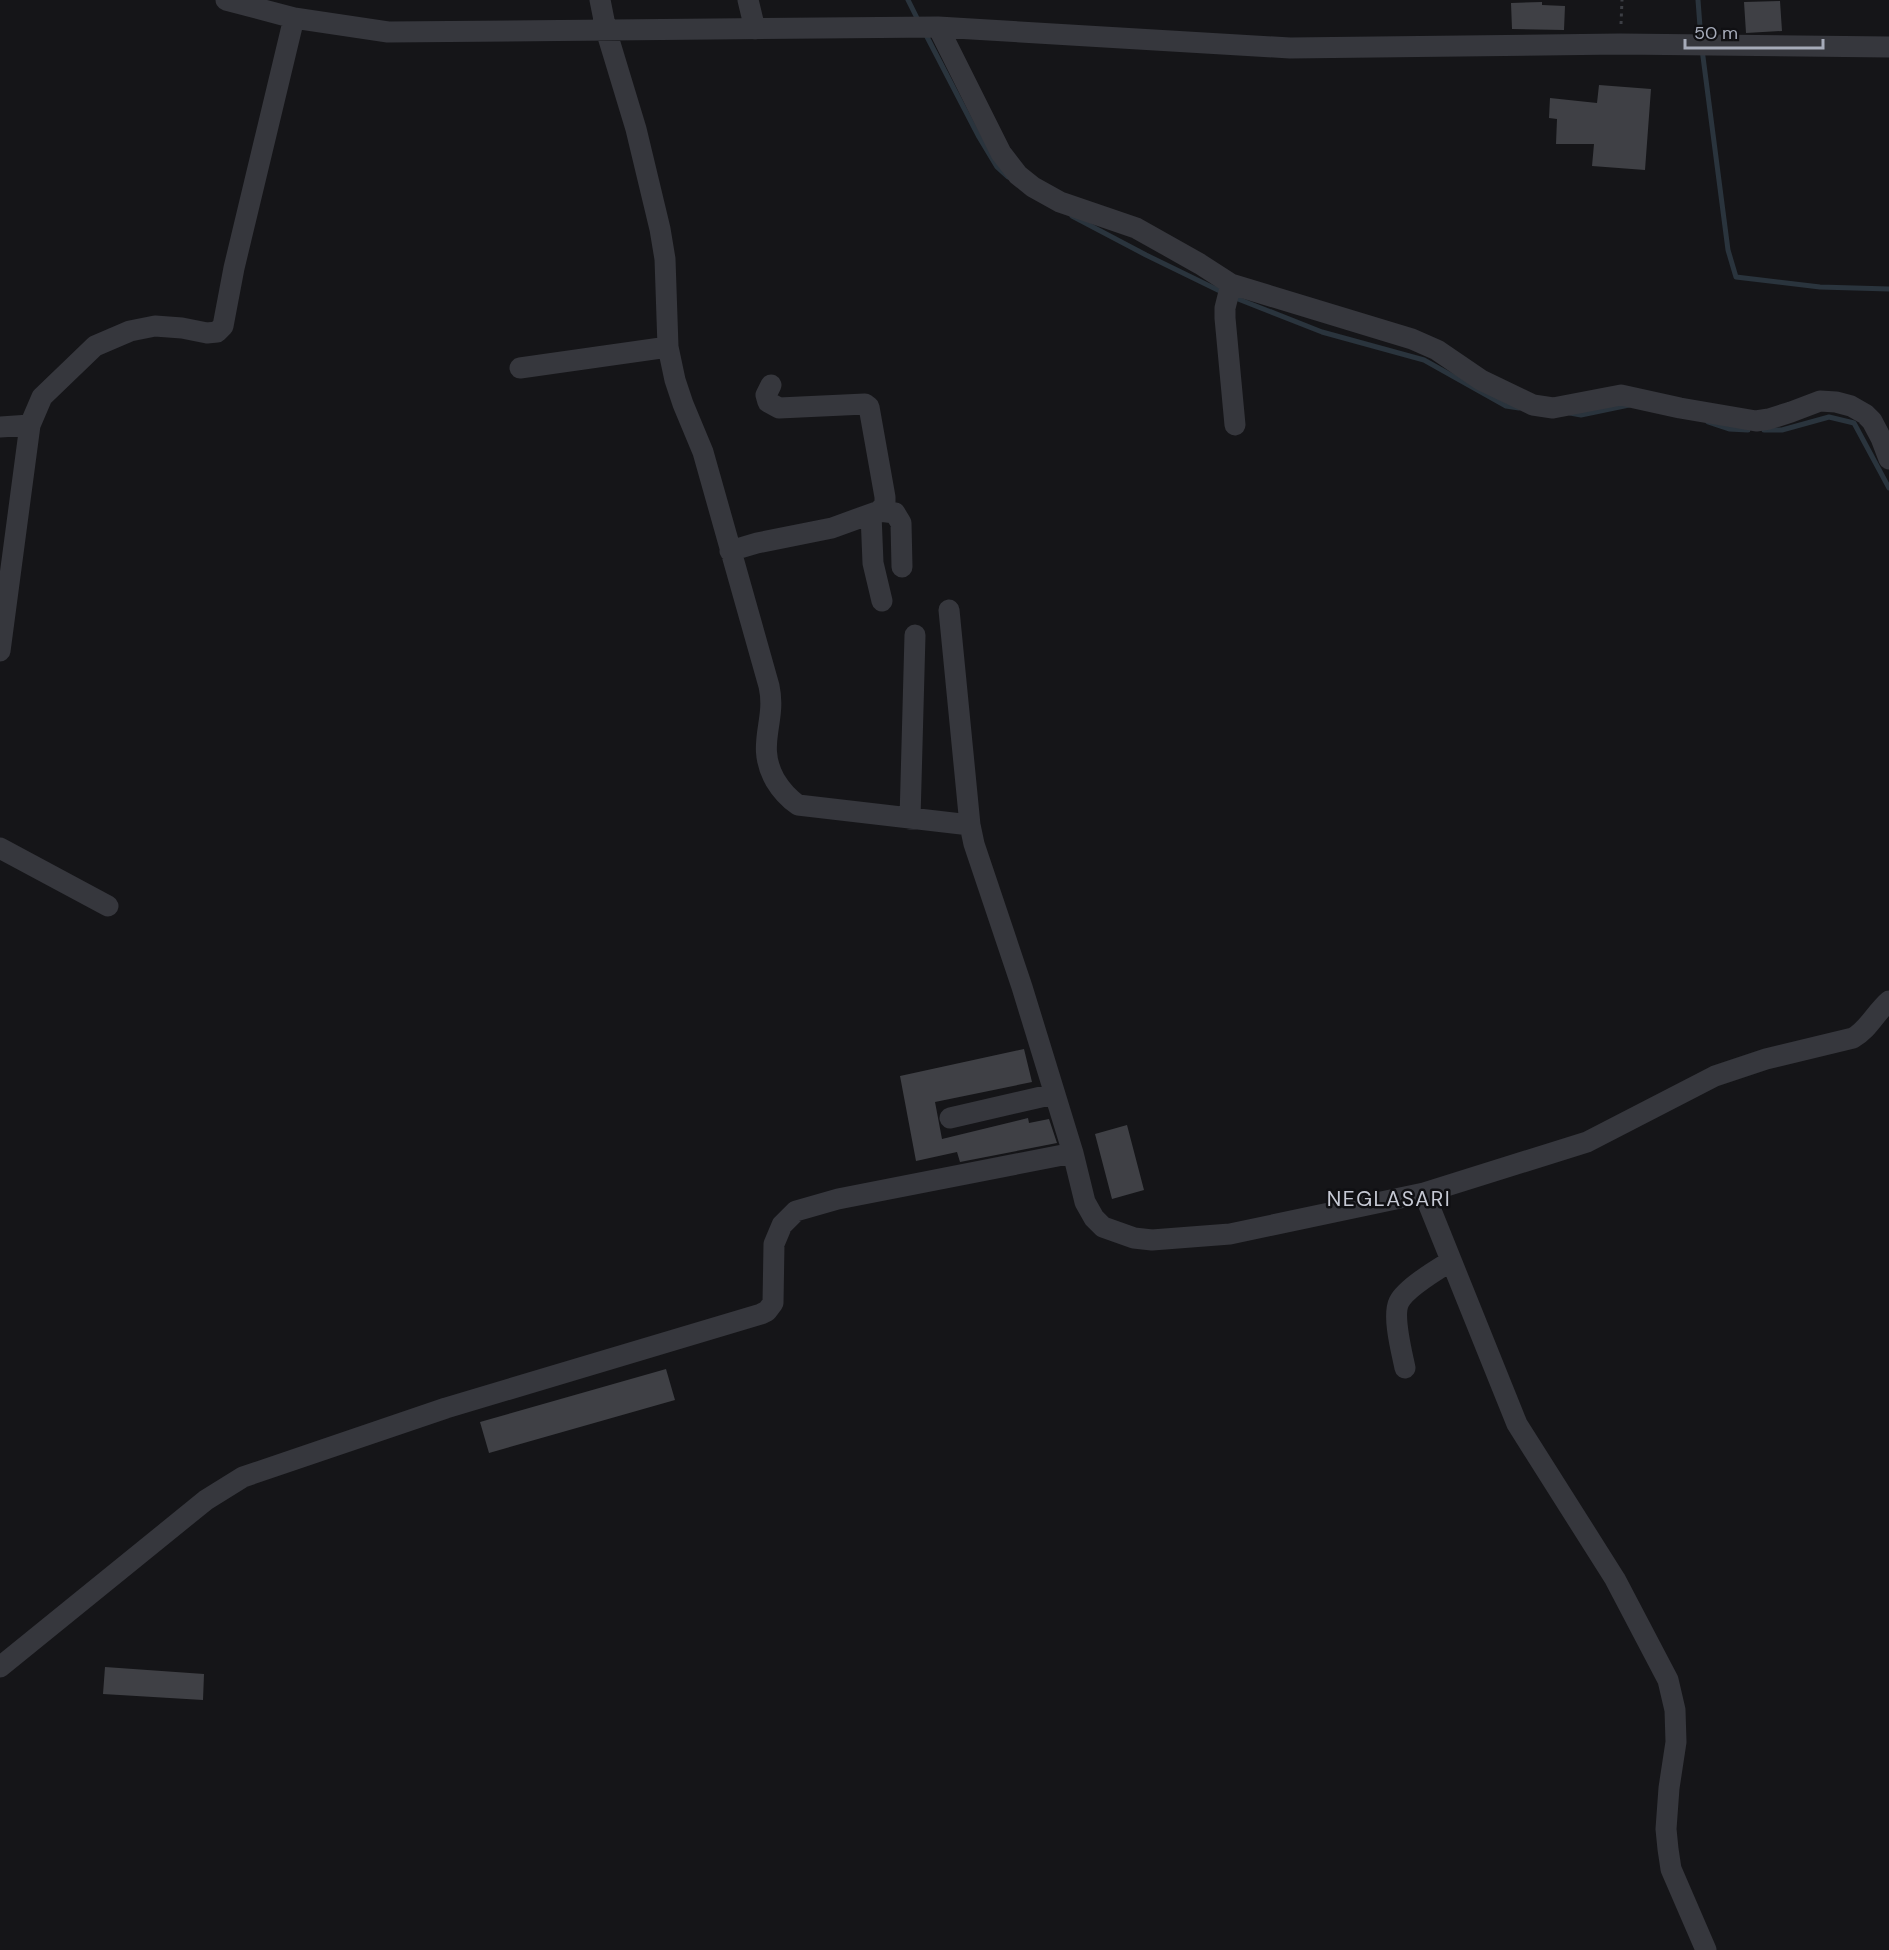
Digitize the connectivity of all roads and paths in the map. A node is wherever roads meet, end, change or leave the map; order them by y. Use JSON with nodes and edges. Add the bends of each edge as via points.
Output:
{"nodes":[{"id":1,"x":226,"y":0,"type":"edge"},
{"id":2,"x":600,"y":0,"type":"edge"},
{"id":3,"x":748,"y":0,"type":"edge"},
{"id":4,"x":1622,"y":0,"type":"edge"},
{"id":5,"x":294,"y":18,"type":"junction"},
{"id":6,"x":936,"y":28,"type":"junction"},
{"id":7,"x":755,"y":29,"type":"junction"},
{"id":8,"x":606,"y":30,"type":"junction"},
{"id":9,"x":1620,"y":44,"type":"junction"},
{"id":10,"x":1889,"y":47,"type":"edge"},
{"id":11,"x":1229,"y":294,"type":"junction"},
{"id":12,"x":668,"y":347,"type":"junction"},
{"id":13,"x":520,"y":368,"type":"dead end"},
{"id":14,"x":771,"y":385,"type":"dead end"},
{"id":15,"x":30,"y":425,"type":"junction"},
{"id":16,"x":1235,"y":425,"type":"dead end"},
{"id":17,"x":0,"y":427,"type":"edge"},
{"id":18,"x":1889,"y":459,"type":"edge"},
{"id":19,"x":875,"y":512,"type":"junction"},
{"id":20,"x":730,"y":552,"type":"junction"},
{"id":21,"x":902,"y":567,"type":"dead end"},
{"id":22,"x":882,"y":601,"type":"dead end"},
{"id":23,"x":949,"y":610,"type":"dead end"},
{"id":24,"x":915,"y":635,"type":"dead end"},
{"id":25,"x":0,"y":651,"type":"edge"},
{"id":26,"x":910,"y":819,"type":"junction"},
{"id":27,"x":970,"y":825,"type":"junction"},
{"id":28,"x":0,"y":849,"type":"edge"},
{"id":29,"x":108,"y":906,"type":"dead end"},
{"id":30,"x":1889,"y":1001,"type":"edge"},
{"id":31,"x":1054,"y":1094,"type":"junction"},
{"id":32,"x":950,"y":1118,"type":"dead end"},
{"id":33,"x":1073,"y":1154,"type":"junction"},
{"id":34,"x":1424,"y":1193,"type":"junction"},
{"id":35,"x":1451,"y":1261,"type":"junction"},
{"id":36,"x":1405,"y":1368,"type":"dead end"},
{"id":37,"x":0,"y":1667,"type":"edge"},
{"id":38,"x":1706,"y":1950,"type":"edge"}],
"edges":[{"from":1,"to":5,"type":"street"},
{"from":2,"to":8,"type":"street"},
{"from":3,"to":7,"type":"street"},
{"from":4,"to":9,"type":"path"},
{"from":5,"to":8,"type":"street","via":[[388,32]]},
{"from":5,"to":15,"type":"street","via":[[234,268],[224,326],[207,333],[155,326],[130,331],[95,346],[42,397]]},
{"from":6,"to":7,"type":"street"},
{"from":6,"to":9,"type":"street","via":[[1290,48]]},
{"from":6,"to":11,"type":"street","via":[[1001,153],[1018,175],[1060,202],[1136,228],[1200,264]]},
{"from":7,"to":8,"type":"street"},
{"from":8,"to":12,"type":"street","via":[[636,129],[660,229]]},
{"from":9,"to":10,"type":"street"},
{"from":11,"to":16,"type":"street","via":[[1226,333]]},
{"from":11,"to":18,"type":"street","via":[[1412,339],[1533,405],[1553,408],[1621,395],[1756,421],[1820,401],[1836,402],[1851,406],[1872,421]]},
{"from":12,"to":13,"type":"street"},
{"from":12,"to":20,"type":"street","via":[[683,404],[703,452]]},
{"from":14,"to":19,"type":"street","via":[[766,395],[768,402],[779,408],[865,404],[869,407],[885,497],[885,505]]},
{"from":15,"to":17,"type":"street"},
{"from":15,"to":25,"type":"street"},
{"from":19,"to":20,"type":"street","via":[[832,528]]},
{"from":19,"to":21,"type":"street","via":[[895,513],[901,523]]},
{"from":19,"to":22,"type":"street","via":[[873,563]]},
{"from":20,"to":26,"type":"street","via":[[769,686],[766,754],[779,787],[798,805]]},
{"from":23,"to":27,"type":"street"},
{"from":24,"to":26,"type":"street"},
{"from":26,"to":27,"type":"street"},
{"from":27,"to":31,"type":"street"},
{"from":28,"to":29,"type":"street"},
{"from":30,"to":34,"type":"street","via":[[1853,1038],[1714,1076],[1587,1142]]},
{"from":31,"to":32,"type":"street"},
{"from":31,"to":33,"type":"street"},
{"from":33,"to":34,"type":"street","via":[[1085,1202],[1094,1218],[1103,1227],[1152,1240],[1230,1234]]},
{"from":33,"to":37,"type":"street","via":[[838,1199],[796,1211],[782,1225],[774,1244],[773,1302],[767,1311],[446,1408],[243,1477],[206,1500]]},
{"from":34,"to":35,"type":"street"},
{"from":35,"to":36,"type":"street","via":[[1420,1281],[1399,1303],[1397,1324]]},
{"from":35,"to":38,"type":"street","via":[[1517,1424],[1615,1579],[1668,1680],[1676,1710],[1676,1742],[1669,1788],[1668,1849],[1671,1869]]}]}
